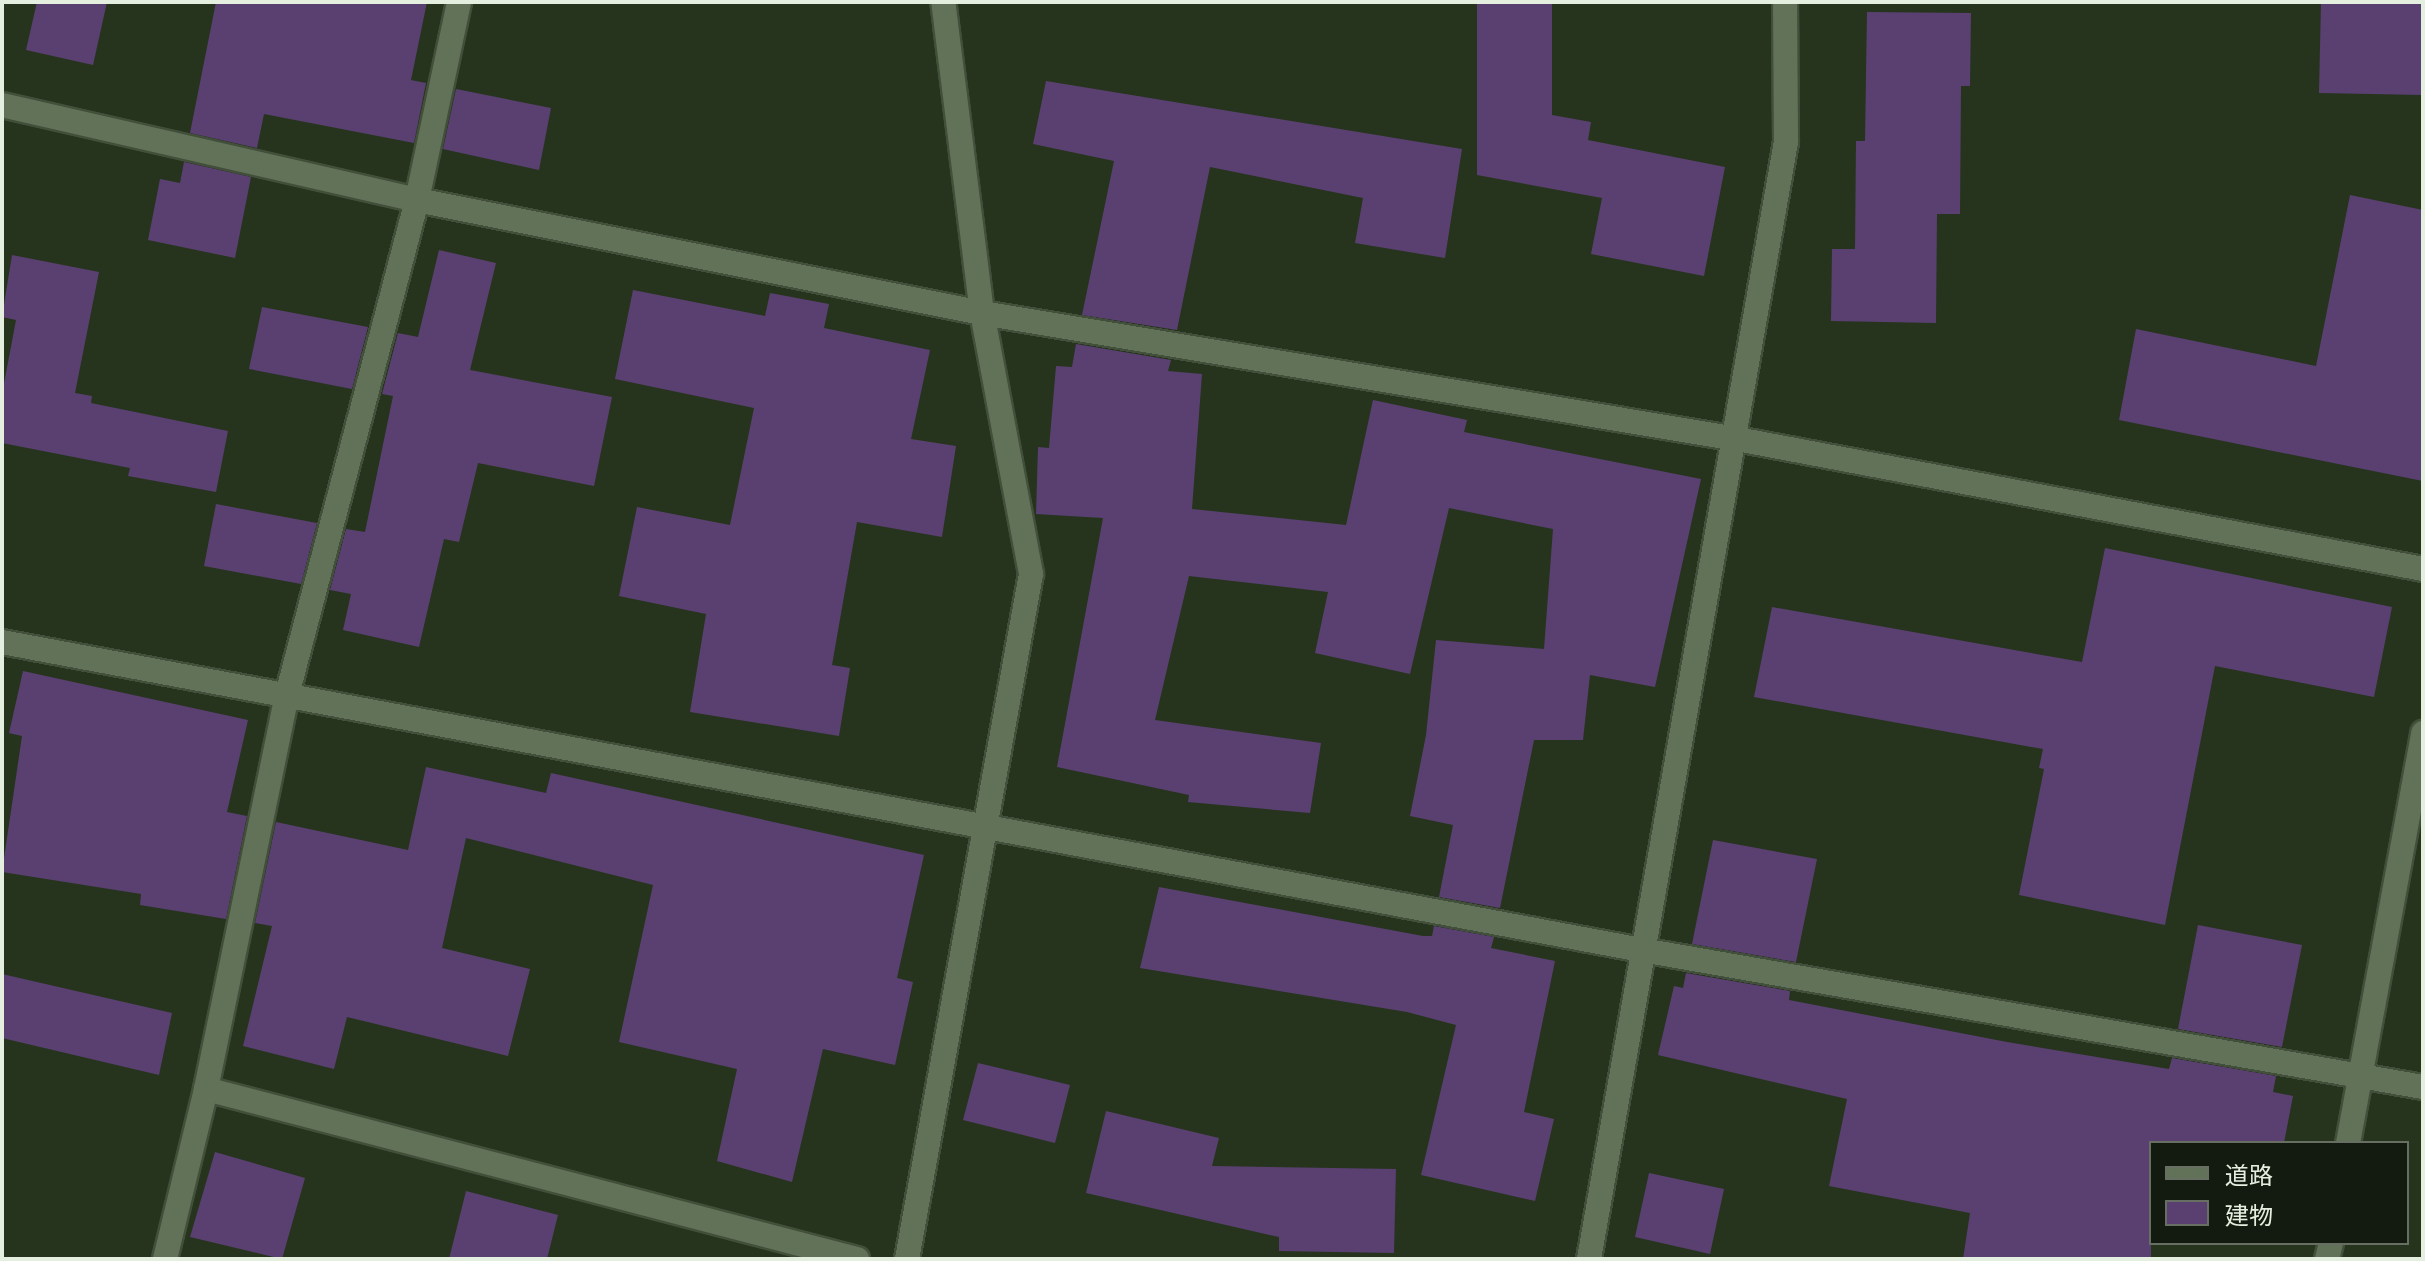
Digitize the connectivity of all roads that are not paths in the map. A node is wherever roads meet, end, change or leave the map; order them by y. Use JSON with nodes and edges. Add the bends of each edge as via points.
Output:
{"nodes":[{"id":1,"x":459,"y":2,"type":"edge"},
{"id":2,"x":943,"y":2,"type":"edge"},
{"id":3,"x":1785,"y":2,"type":"edge"},
{"id":4,"x":2,"y":105,"type":"edge"},
{"id":5,"x":417,"y":200,"type":"junction"},
{"id":6,"x":982,"y":313,"type":"junction"},
{"id":7,"x":1737,"y":439,"type":"junction"},
{"id":8,"x":2423,"y":569,"type":"edge"},
{"id":9,"x":2,"y":642,"type":"edge"},
{"id":10,"x":286,"y":699,"type":"junction"},
{"id":11,"x":2423,"y":733,"type":"edge"},
{"id":12,"x":987,"y":829,"type":"junction"},
{"id":13,"x":1642,"y":950,"type":"junction"},
{"id":14,"x":2360,"y":1076,"type":"junction"},
{"id":15,"x":2423,"y":1087,"type":"edge"},
{"id":16,"x":206,"y":1089,"type":"junction"},
{"id":17,"x":2348,"y":1141,"type":"edge"},
{"id":18,"x":165,"y":1259,"type":"edge"},
{"id":19,"x":857,"y":1259,"type":"edge"},
{"id":20,"x":907,"y":1259,"type":"edge"},
{"id":21,"x":1589,"y":1259,"type":"edge"}],
"edges":[{"from":1,"to":5,"type":"street"},
{"from":2,"to":6,"type":"street"},
{"from":3,"to":7,"type":"street","via":[[1786,142]]},
{"from":4,"to":5,"type":"street"},
{"from":5,"to":6,"type":"street"},
{"from":5,"to":10,"type":"street"},
{"from":6,"to":7,"type":"street"},
{"from":6,"to":12,"type":"street","via":[[1031,574]]},
{"from":7,"to":8,"type":"street"},
{"from":7,"to":13,"type":"street"},
{"from":9,"to":10,"type":"street"},
{"from":10,"to":12,"type":"street"},
{"from":10,"to":16,"type":"street"},
{"from":11,"to":14,"type":"street"},
{"from":12,"to":13,"type":"street"},
{"from":12,"to":20,"type":"street"},
{"from":13,"to":14,"type":"street"},
{"from":13,"to":21,"type":"street"},
{"from":14,"to":15,"type":"street"},
{"from":14,"to":17,"type":"street"},
{"from":16,"to":18,"type":"street"},
{"from":16,"to":19,"type":"street"}]}
